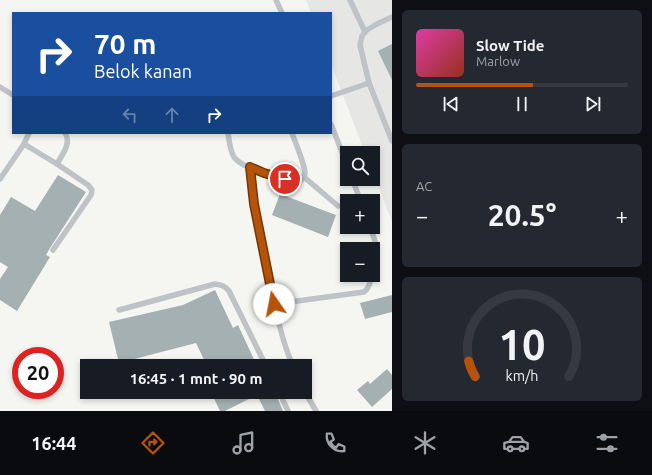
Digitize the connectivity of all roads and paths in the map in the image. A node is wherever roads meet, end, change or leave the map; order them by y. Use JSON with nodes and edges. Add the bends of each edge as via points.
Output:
{"nodes":[{"id":1,"x":276,"y":0,"type":"edge"},
{"id":2,"x":350,"y":0,"type":"edge"},
{"id":3,"x":282,"y":12,"type":"edge"},
{"id":4,"x":392,"y":17,"type":"edge"},
{"id":5,"x":365,"y":32,"type":"junction"},
{"id":6,"x":369,"y":83,"type":"junction"},
{"id":7,"x":0,"y":87,"type":"edge"},
{"id":8,"x":12,"y":95,"type":"edge"},
{"id":9,"x":332,"y":96,"type":"edge"},
{"id":10,"x":332,"y":127,"type":"edge"},
{"id":11,"x":29,"y":134,"type":"edge"},
{"id":12,"x":66,"y":134,"type":"edge"},
{"id":13,"x":228,"y":134,"type":"edge"},
{"id":14,"x":292,"y":134,"type":"edge"},
{"id":15,"x":392,"y":141,"type":"edge"},
{"id":16,"x":24,"y":144,"type":"junction"},
{"id":17,"x":340,"y":147,"type":"edge"},
{"id":18,"x":57,"y":164,"type":"junction"},
{"id":19,"x":250,"y":167,"type":"junction"},
{"id":20,"x":304,"y":177,"type":"junction"},
{"id":21,"x":0,"y":179,"type":"edge"},
{"id":22,"x":338,"y":206,"type":"dead end"},
{"id":23,"x":53,"y":250,"type":"dead end"},
{"id":24,"x":370,"y":282,"type":"edge"},
{"id":25,"x":274,"y":304,"type":"junction"},
{"id":26,"x":119,"y":310,"type":"dead end"},
{"id":27,"x":263,"y":359,"type":"edge"},
{"id":28,"x":290,"y":359,"type":"edge"},
{"id":29,"x":282,"y":399,"type":"edge"},
{"id":30,"x":309,"y":399,"type":"edge"},
{"id":31,"x":288,"y":411,"type":"edge"},
{"id":32,"x":316,"y":411,"type":"edge"}],
"edges":[{"from":1,"to":3,"type":"lane"},
{"from":2,"to":5,"type":"lane"},
{"from":4,"to":5,"type":"lane"},
{"from":5,"to":6,"type":"lane","via":[[360,45]]},
{"from":6,"to":9,"type":"lane"},
{"from":6,"to":15,"type":"lane"},
{"from":7,"to":8,"type":"lane"},
{"from":10,"to":17,"type":"lane"},
{"from":11,"to":16,"type":"lane"},
{"from":12,"to":18,"type":"lane","via":[[68,144]]},
{"from":13,"to":19,"type":"lane","via":[[232,154],[240,163]]},
{"from":14,"to":20,"type":"lane","via":[[303,164]]},
{"from":16,"to":18,"type":"lane"},
{"from":16,"to":21,"type":"lane"},
{"from":18,"to":23,"type":"lane","via":[[88,185],[92,192]]},
{"from":19,"to":20,"type":"lane","via":[[295,182],[300,182]]},
{"from":19,"to":25,"type":"lane","via":[[254,204]]},
{"from":20,"to":22,"type":"lane"},
{"from":24,"to":25,"type":"lane","via":[[364,292]]},
{"from":25,"to":28,"type":"lane"},
{"from":26,"to":27,"type":"lane","via":[[215,284],[223,285],[229,291]]},
{"from":29,"to":31,"type":"lane"},
{"from":30,"to":32,"type":"lane"}]}
